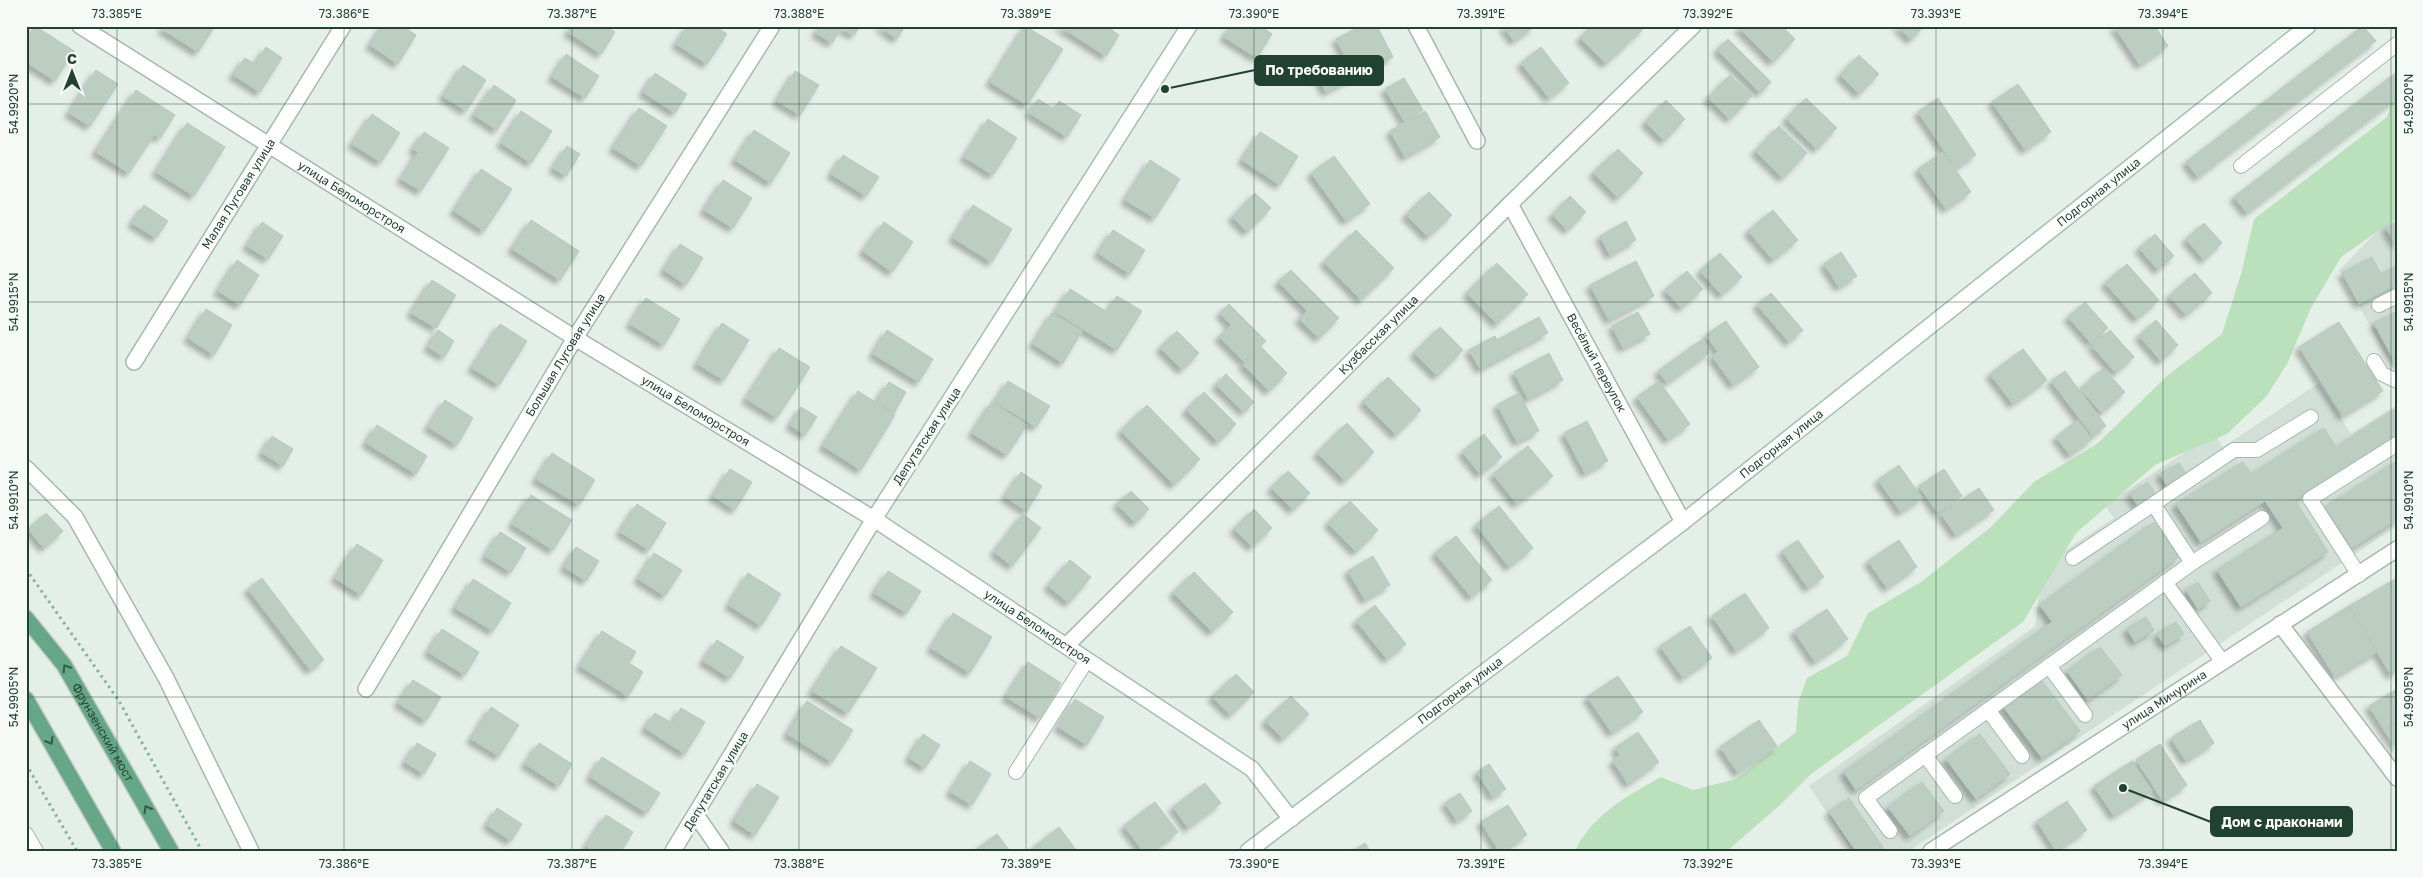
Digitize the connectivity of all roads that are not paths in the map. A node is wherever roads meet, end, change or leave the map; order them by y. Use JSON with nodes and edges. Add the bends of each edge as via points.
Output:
{"nodes":[{"id":1,"x":80,"y":26,"type":"edge"},
{"id":2,"x":343,"y":26,"type":"edge"},
{"id":3,"x":772,"y":26,"type":"edge"},
{"id":4,"x":1188,"y":26,"type":"edge"},
{"id":5,"x":1416,"y":26,"type":"edge"},
{"id":6,"x":1693,"y":26,"type":"edge"},
{"id":7,"x":2308,"y":26,"type":"edge"},
{"id":8,"x":2397,"y":44,"type":"edge"},
{"id":9,"x":1476,"y":141,"type":"dead end"},
{"id":10,"x":268,"y":145,"type":"junction"},
{"id":11,"x":2241,"y":166,"type":"dead end"},
{"id":12,"x":1510,"y":204,"type":"junction"},
{"id":13,"x":2397,"y":296,"type":"edge"},
{"id":14,"x":2379,"y":305,"type":"dead end"},
{"id":15,"x":575,"y":338,"type":"junction"},
{"id":16,"x":2374,"y":360,"type":"dead end"},
{"id":17,"x":134,"y":362,"type":"dead end"},
{"id":18,"x":2397,"y":381,"type":"edge"},
{"id":19,"x":2311,"y":417,"type":"dead end"},
{"id":20,"x":2397,"y":444,"type":"edge"},
{"id":21,"x":26,"y":468,"type":"edge"},
{"id":22,"x":2154,"y":505,"type":"junction"},
{"id":23,"x":2262,"y":518,"type":"dead end"},
{"id":24,"x":874,"y":519,"type":"junction"},
{"id":25,"x":1683,"y":522,"type":"junction"},
{"id":26,"x":2397,"y":549,"type":"edge"},
{"id":27,"x":2073,"y":558,"type":"dead end"},
{"id":28,"x":2192,"y":563,"type":"junction"},
{"id":29,"x":2358,"y":575,"type":"junction"},
{"id":30,"x":2165,"y":582,"type":"junction"},
{"id":31,"x":26,"y":618,"type":"edge"},
{"id":32,"x":2280,"y":624,"type":"junction"},
{"id":33,"x":1066,"y":646,"type":"junction"},
{"id":34,"x":1088,"y":660,"type":"junction"},
{"id":35,"x":2222,"y":662,"type":"junction"},
{"id":36,"x":2049,"y":666,"type":"junction"},
{"id":37,"x":366,"y":689,"type":"dead end"},
{"id":38,"x":26,"y":699,"type":"edge"},
{"id":39,"x":1988,"y":710,"type":"junction"},
{"id":40,"x":2085,"y":715,"type":"dead end"},
{"id":41,"x":1925,"y":755,"type":"junction"},
{"id":42,"x":2022,"y":756,"type":"dead end"},
{"id":43,"x":1016,"y":772,"type":"dead end"},
{"id":44,"x":2397,"y":778,"type":"edge"},
{"id":45,"x":1955,"y":796,"type":"dead end"},
{"id":46,"x":696,"y":814,"type":"junction"},
{"id":47,"x":1291,"y":819,"type":"junction"},
{"id":48,"x":1890,"y":831,"type":"dead end"},
{"id":49,"x":26,"y":834,"type":"edge"},
{"id":50,"x":36,"y":851,"type":"edge"},
{"id":51,"x":113,"y":851,"type":"edge"},
{"id":52,"x":171,"y":851,"type":"edge"},
{"id":53,"x":250,"y":851,"type":"edge"},
{"id":54,"x":673,"y":851,"type":"edge"},
{"id":55,"x":722,"y":851,"type":"edge"},
{"id":56,"x":1248,"y":851,"type":"edge"},
{"id":57,"x":1931,"y":851,"type":"edge"}],
"edges":[{"from":1,"to":10,"type":"street","name":"улица Беломорстроя"},
{"from":2,"to":10,"type":"street","name":"Малая Луговая улица"},
{"from":3,"to":15,"type":"street","name":"Большая Луговая улица"},
{"from":4,"to":24,"type":"street","name":"Депутатская улица"},
{"from":5,"to":9,"type":"street"},
{"from":6,"to":12,"type":"street","name":"Кузбасская улица"},
{"from":7,"to":25,"type":"street","name":"Подгорная улица"},
{"from":8,"to":11,"type":"lane"},
{"from":10,"to":15,"type":"street","name":"улица Беломорстроя"},
{"from":10,"to":17,"type":"street","name":"Малая Луговая улица"},
{"from":12,"to":25,"type":"street","name":"Весёлый переулок"},
{"from":12,"to":33,"type":"street","name":"Кузбасская улица"},
{"from":13,"to":14,"type":"lane"},
{"from":15,"to":24,"type":"street","name":"улица Беломорстроя"},
{"from":15,"to":37,"type":"street","name":"Большая Луговая улица"},
{"from":16,"to":18,"type":"lane","via":[[2382,374]]},
{"from":19,"to":22,"type":"lane","via":[[2257,450],[2234,450]]},
{"from":20,"to":29,"type":"lane","via":[[2310,499]]},
{"from":21,"to":53,"type":"street","via":[[75,517],[166,678]]},
{"from":22,"to":27,"type":"lane"},
{"from":22,"to":28,"type":"lane"},
{"from":23,"to":28,"type":"lane"},
{"from":24,"to":33,"type":"street","name":"улица Беломорстроя"},
{"from":24,"to":46,"type":"street","name":"Депутатская улица"},
{"from":25,"to":47,"type":"street","name":"Подгорная улица"},
{"from":26,"to":29,"type":"street","name":"улица Мичурина"},
{"from":28,"to":30,"type":"lane"},
{"from":29,"to":32,"type":"street","name":"улица Мичурина"},
{"from":30,"to":35,"type":"lane"},
{"from":30,"to":36,"type":"lane"},
{"from":52,"to":31,"type":"main road","name":"Фрунзенский мост","one_way":true,"via":[[64,665]]},
{"from":32,"to":35,"type":"street","name":"улица Мичурина"},
{"from":32,"to":44,"type":"street"},
{"from":33,"to":34,"type":"street","name":"улица Беломорстроя"},
{"from":34,"to":43,"type":"lane"},
{"from":34,"to":47,"type":"street","name":"улица Беломорстроя","via":[[1252,770]]},
{"from":35,"to":57,"type":"street","name":"улица Мичурина"},
{"from":36,"to":39,"type":"lane"},
{"from":36,"to":40,"type":"lane"},
{"from":38,"to":51,"type":"main road","one_way":true},
{"from":39,"to":41,"type":"lane"},
{"from":39,"to":42,"type":"lane"},
{"from":41,"to":45,"type":"lane"},
{"from":41,"to":48,"type":"lane","via":[[1866,798]]},
{"from":46,"to":54,"type":"street","name":"Депутатская улица"},
{"from":46,"to":55,"type":"street"},
{"from":47,"to":56,"type":"street","name":"Подгорная улица"},
{"from":49,"to":50,"type":"lane"}]}
